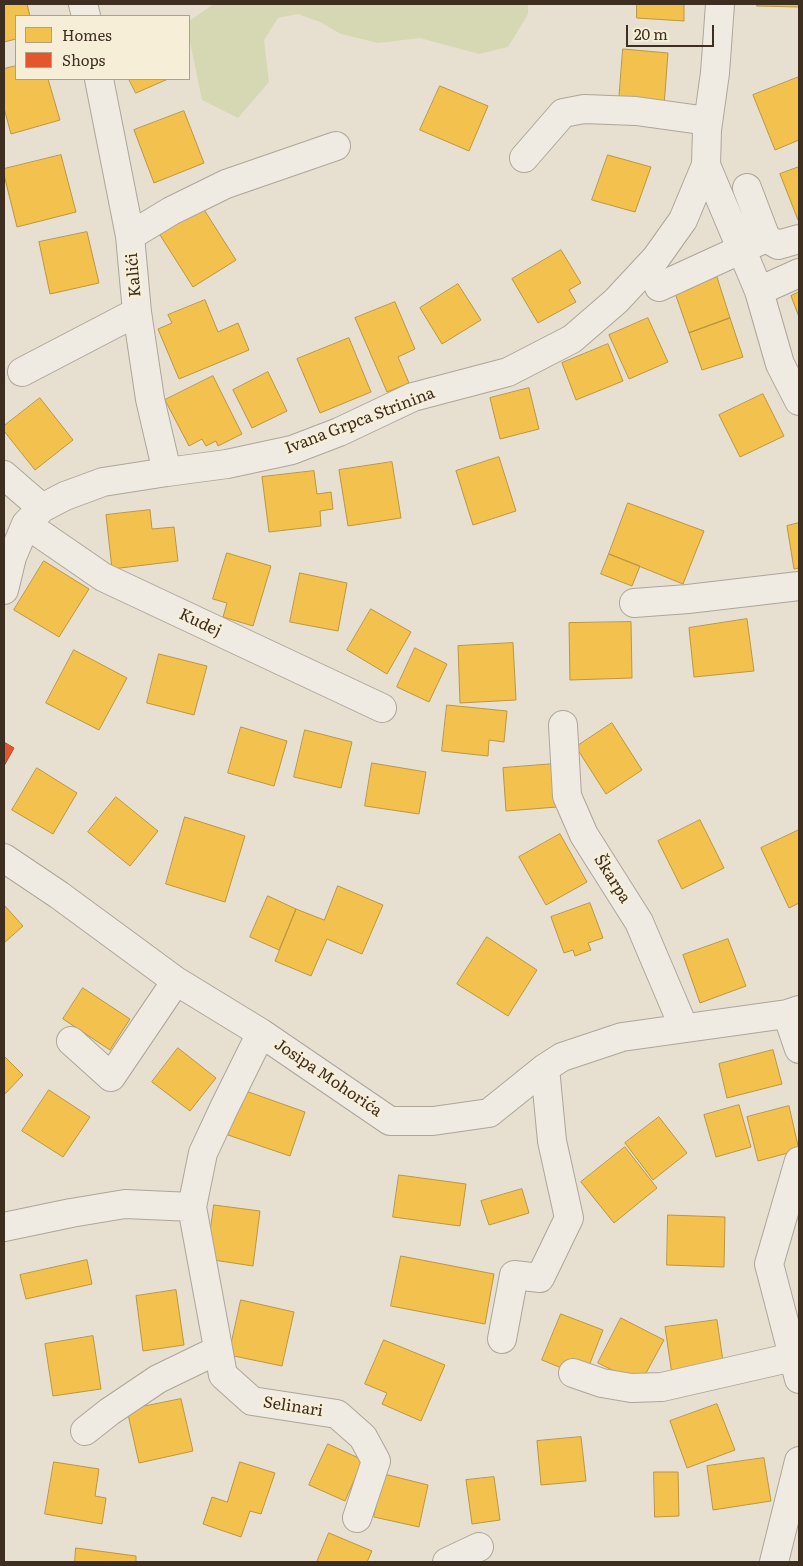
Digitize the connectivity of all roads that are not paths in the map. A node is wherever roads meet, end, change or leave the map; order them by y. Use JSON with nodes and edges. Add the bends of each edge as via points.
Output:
{"nodes":[{"id":1,"x":720,"y":4,"type":"edge"},
{"id":2,"x":99,"y":80,"type":"edge"},
{"id":3,"x":708,"y":121,"type":"junction"},
{"id":4,"x":336,"y":146,"type":"dead end"},
{"id":5,"x":524,"y":158,"type":"dead end"},
{"id":6,"x":706,"y":165,"type":"junction"},
{"id":7,"x":746,"y":188,"type":"dead end"},
{"id":8,"x":130,"y":236,"type":"junction"},
{"id":9,"x":766,"y":238,"type":"junction"},
{"id":10,"x":799,"y":239,"type":"edge"},
{"id":11,"x":742,"y":249,"type":"junction"},
{"id":12,"x":799,"y":273,"type":"edge"},
{"id":13,"x":659,"y":287,"type":"dead end"},
{"id":14,"x":759,"y":291,"type":"junction"},
{"id":15,"x":137,"y":312,"type":"junction"},
{"id":16,"x":790,"y":360,"type":"edge"},
{"id":17,"x":22,"y":372,"type":"dead end"},
{"id":18,"x":799,"y":401,"type":"edge"},
{"id":19,"x":167,"y":472,"type":"junction"},
{"id":20,"x":4,"y":475,"type":"edge"},
{"id":21,"x":34,"y":516,"type":"junction"},
{"id":22,"x":799,"y":586,"type":"edge"},
{"id":23,"x":4,"y":590,"type":"edge"},
{"id":24,"x":634,"y":603,"type":"dead end"},
{"id":25,"x":382,"y":708,"type":"dead end"},
{"id":26,"x":563,"y":725,"type":"dead end"},
{"id":27,"x":4,"y":858,"type":"edge"},
{"id":28,"x":176,"y":981,"type":"junction"},
{"id":29,"x":793,"y":1012,"type":"edge"},
{"id":30,"x":684,"y":1028,"type":"junction"},
{"id":31,"x":261,"y":1033,"type":"junction"},
{"id":32,"x":71,"y":1041,"type":"dead end"},
{"id":33,"x":799,"y":1049,"type":"edge"},
{"id":34,"x":545,"y":1068,"type":"junction"},
{"id":35,"x":799,"y":1161,"type":"edge"},
{"id":36,"x":192,"y":1207,"type":"junction"},
{"id":37,"x":4,"y":1227,"type":"edge"},
{"id":38,"x":502,"y":1339,"type":"dead end"},
{"id":39,"x":218,"y":1350,"type":"junction"},
{"id":40,"x":796,"y":1368,"type":"edge"},
{"id":41,"x":573,"y":1373,"type":"dead end"},
{"id":42,"x":85,"y":1431,"type":"dead end"},
{"id":43,"x":799,"y":1461,"type":"edge"},
{"id":44,"x":357,"y":1518,"type":"dead end"},
{"id":45,"x":479,"y":1547,"type":"dead end"},
{"id":46,"x":447,"y":1562,"type":"edge"},
{"id":47,"x":774,"y":1562,"type":"edge"}],
"edges":[{"from":1,"to":3,"type":"street"},
{"from":2,"to":8,"type":"street","name":"Kalići"},
{"from":3,"to":5,"type":"street","via":[[636,110],[584,109],[563,113]]},
{"from":3,"to":6,"type":"street"},
{"from":4,"to":8,"type":"street","via":[[226,184]]},
{"from":6,"to":11,"type":"street"},
{"from":6,"to":19,"type":"street","name":"Ivana Grpca Strinina","via":[[683,220],[656,258],[616,301],[572,339],[508,372],[413,397],[292,450],[227,464]]},
{"from":7,"to":9,"type":"street"},
{"from":8,"to":15,"type":"street","name":"Kalići"},
{"from":9,"to":10,"type":"street","via":[[778,245]]},
{"from":9,"to":11,"type":"street"},
{"from":11,"to":13,"type":"street"},
{"from":11,"to":14,"type":"street"},
{"from":12,"to":14,"type":"street"},
{"from":14,"to":16,"type":"street"},
{"from":15,"to":17,"type":"street"},
{"from":15,"to":19,"type":"street","name":"Kalići","via":[[150,399]]},
{"from":16,"to":18,"type":"street"},
{"from":19,"to":21,"type":"street","name":"Ivana Grpca Strinina","via":[[103,482],[64,496]]},
{"from":20,"to":21,"type":"street"},
{"from":21,"to":23,"type":"street","via":[[12,557]]},
{"from":21,"to":25,"type":"street","name":"Kudej","via":[[102,577]]},
{"from":22,"to":24,"type":"street"},
{"from":26,"to":30,"type":"street","name":"Škarpa","via":[[568,796],[584,835],[639,922]]},
{"from":27,"to":28,"type":"street","name":"Josipa Mohorića"},
{"from":28,"to":31,"type":"street","name":"Josipa Mohorića"},
{"from":28,"to":32,"type":"street","via":[[111,1077]]},
{"from":29,"to":30,"type":"street","name":"Josipa Mohorića"},
{"from":29,"to":33,"type":"street"},
{"from":30,"to":34,"type":"street","name":"Josipa Mohorića","via":[[622,1037],[562,1057]]},
{"from":31,"to":34,"type":"street","name":"Josipa Mohorića","via":[[390,1121],[433,1122],[489,1113]]},
{"from":31,"to":36,"type":"street","name":"Selinari","via":[[203,1153]]},
{"from":34,"to":38,"type":"street","via":[[552,1141],[569,1218],[540,1278],[514,1276]]},
{"from":35,"to":40,"type":"street","via":[[769,1264]]},
{"from":36,"to":37,"type":"street","via":[[125,1204]]},
{"from":36,"to":39,"type":"street","name":"Selinari"},
{"from":39,"to":42,"type":"street","via":[[158,1380]]},
{"from":39,"to":44,"type":"street","name":"Selinari","via":[[223,1375],[252,1401],[337,1414],[363,1437],[376,1460]]},
{"from":40,"to":41,"type":"street","via":[[631,1388]]},
{"from":43,"to":47,"type":"street"},
{"from":45,"to":46,"type":"street"}]}
